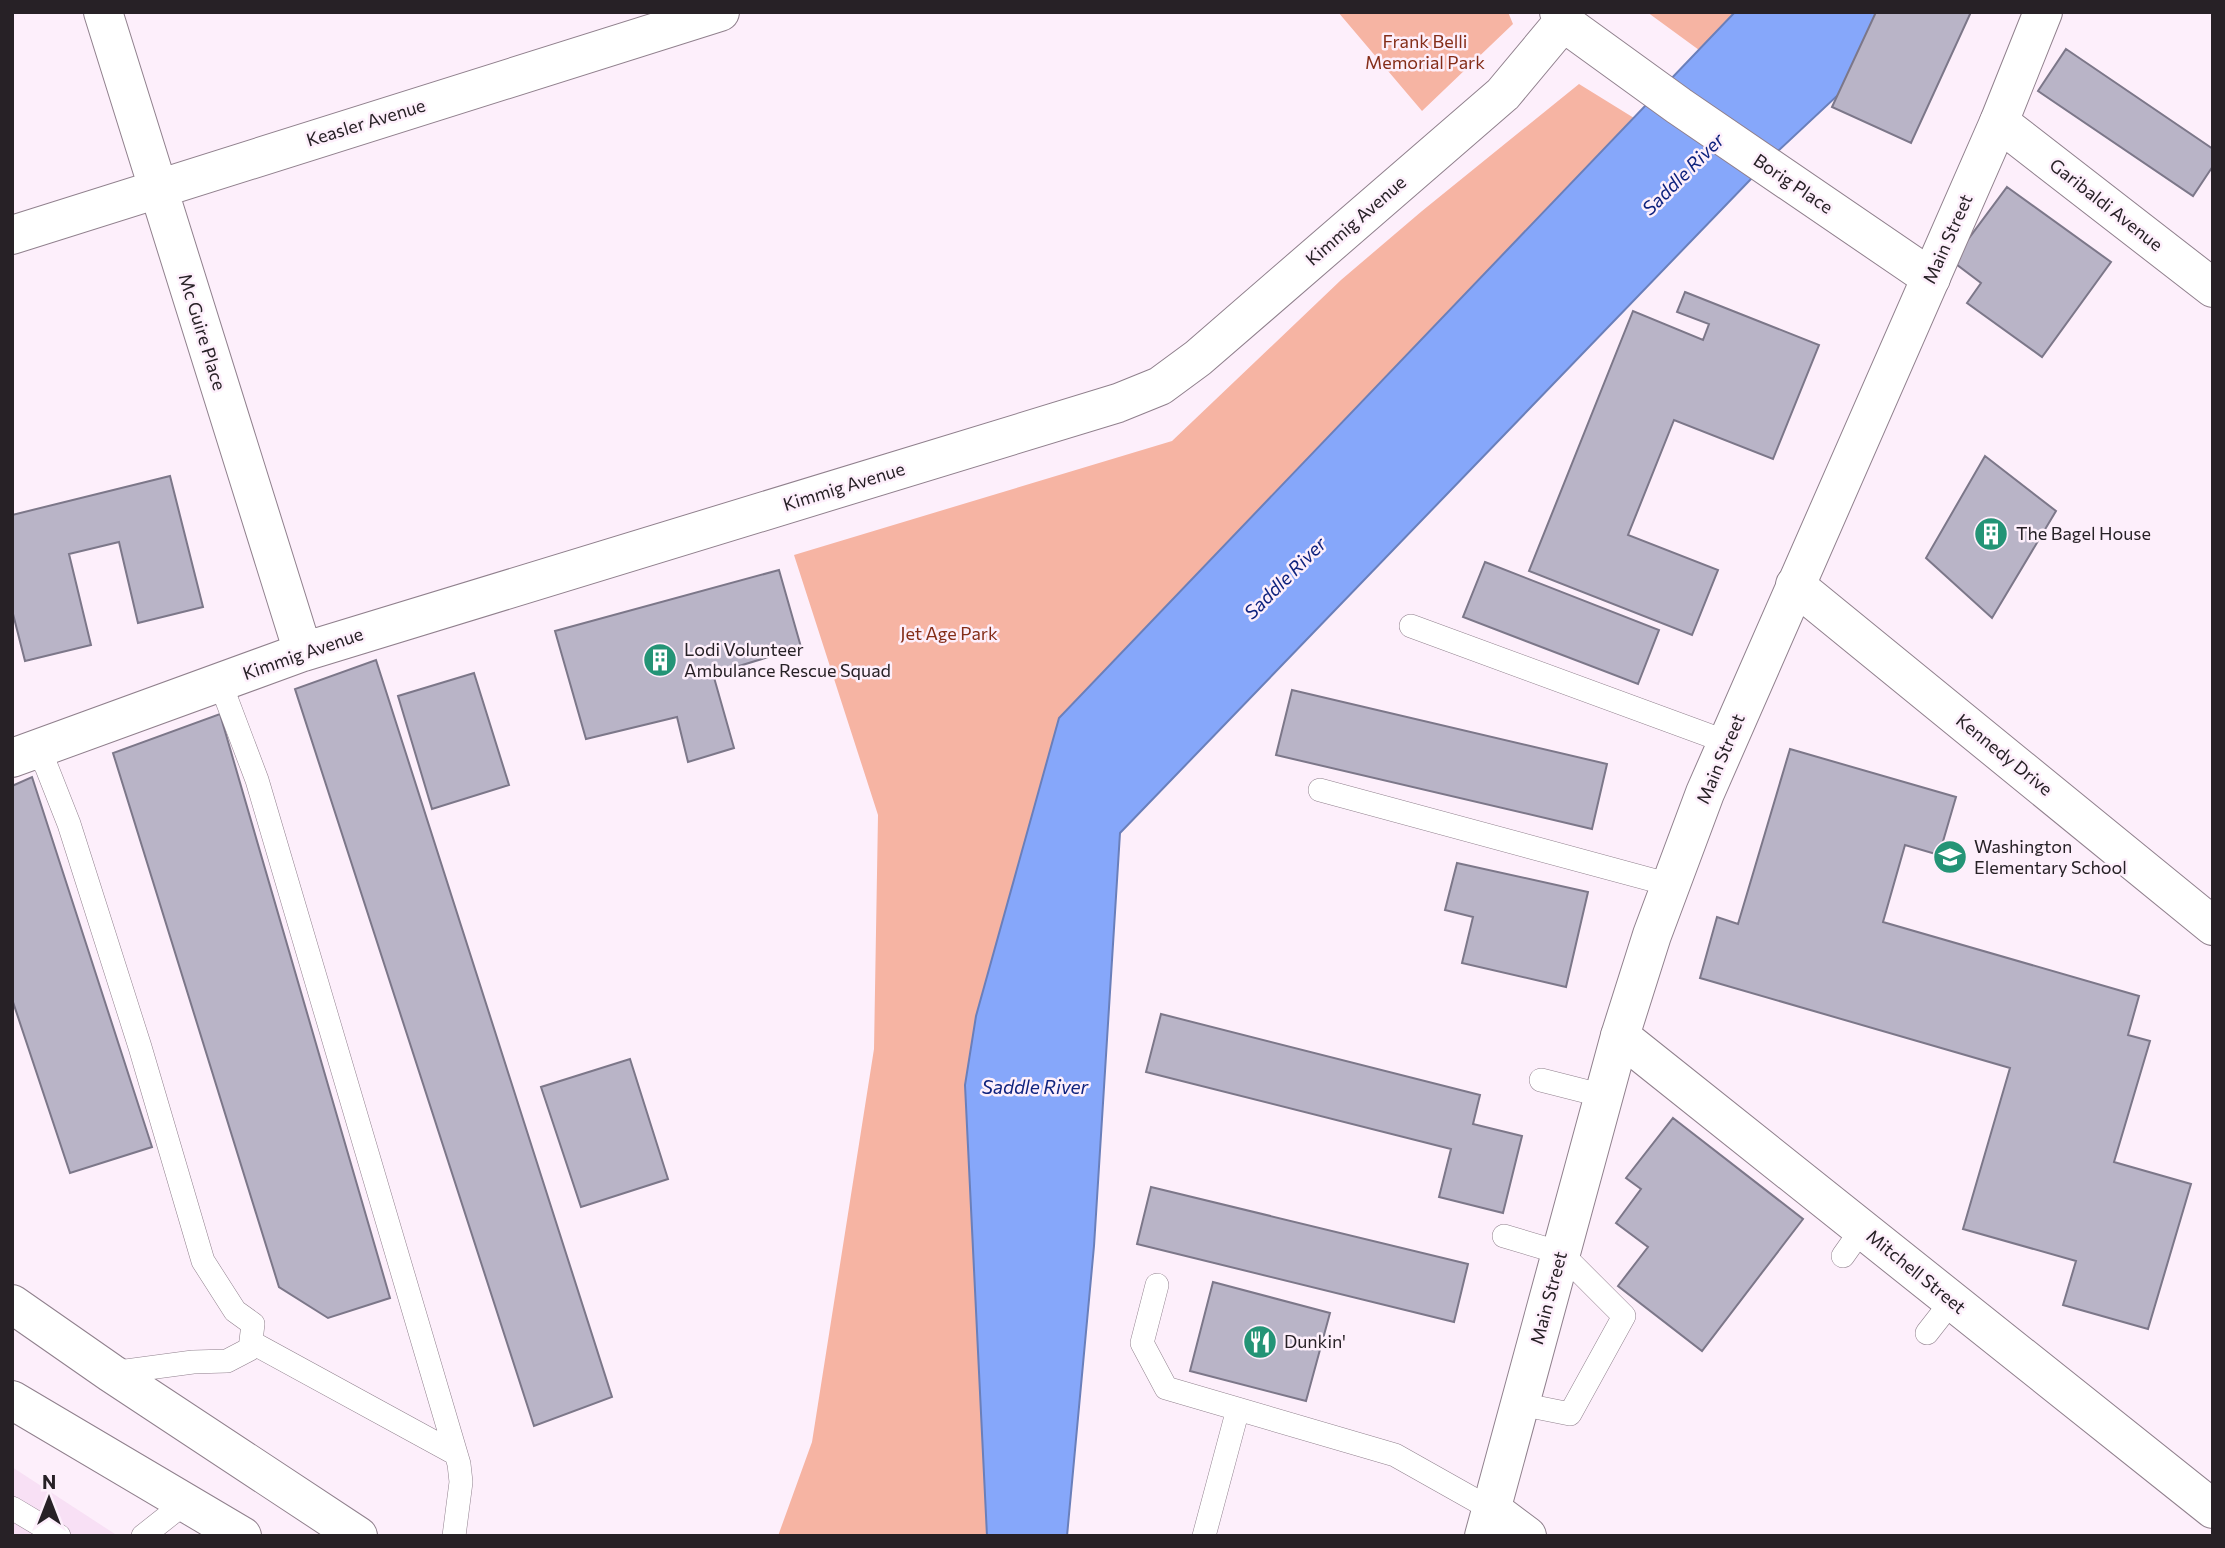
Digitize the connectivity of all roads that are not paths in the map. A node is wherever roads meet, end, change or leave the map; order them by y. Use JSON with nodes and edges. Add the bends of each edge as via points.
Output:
{"nodes":[{"id":1,"x":103,"y":12,"type":"edge"},
{"id":2,"x":720,"y":12,"type":"edge"},
{"id":3,"x":2043,"y":12,"type":"edge"},
{"id":4,"x":1561,"y":17,"type":"edge"},
{"id":5,"x":1999,"y":122,"type":"junction"},
{"id":6,"x":157,"y":189,"type":"junction"},
{"id":7,"x":12,"y":235,"type":"edge"},
{"id":8,"x":1931,"y":278,"type":"junction"},
{"id":9,"x":2213,"y":288,"type":"edge"},
{"id":10,"x":1795,"y":585,"type":"junction"},
{"id":11,"x":1411,"y":626,"type":"dead end"},
{"id":12,"x":303,"y":652,"type":"junction"},
{"id":13,"x":219,"y":682,"type":"junction"},
{"id":14,"x":1727,"y":742,"type":"junction"},
{"id":15,"x":20,"y":755,"type":"edge"},
{"id":16,"x":1320,"y":790,"type":"dead end"},
{"id":17,"x":1671,"y":885,"type":"junction"},
{"id":18,"x":2213,"y":926,"type":"edge"},
{"id":19,"x":1620,"y":1036,"type":"junction"},
{"id":20,"x":1541,"y":1080,"type":"dead end"},
{"id":21,"x":1604,"y":1096,"type":"junction"},
{"id":22,"x":1504,"y":1236,"type":"dead end"},
{"id":23,"x":1561,"y":1253,"type":"junction"},
{"id":24,"x":1157,"y":1285,"type":"dead end"},
{"id":25,"x":1952,"y":1301,"type":"junction"},
{"id":26,"x":12,"y":1304,"type":"edge"},
{"id":27,"x":1927,"y":1333,"type":"dead end"},
{"id":28,"x":251,"y":1342,"type":"junction"},
{"id":29,"x":111,"y":1373,"type":"junction"},
{"id":30,"x":12,"y":1400,"type":"edge"},
{"id":31,"x":1520,"y":1404,"type":"junction"},
{"id":32,"x":1238,"y":1409,"type":"junction"},
{"id":33,"x":456,"y":1454,"type":"junction"},
{"id":34,"x":12,"y":1508,"type":"edge"},
{"id":35,"x":2213,"y":1508,"type":"edge"},
{"id":36,"x":199,"y":1516,"type":"edge"},
{"id":37,"x":1488,"y":1522,"type":"edge"},
{"id":38,"x":59,"y":1536,"type":"edge"},
{"id":39,"x":143,"y":1536,"type":"edge"},
{"id":40,"x":242,"y":1536,"type":"edge"},
{"id":41,"x":358,"y":1536,"type":"edge"},
{"id":42,"x":454,"y":1536,"type":"edge"},
{"id":43,"x":1204,"y":1536,"type":"edge"},
{"id":44,"x":1527,"y":1536,"type":"edge"}],
"edges":[{"from":1,"to":6,"type":"main road","name":"Mc Guire Place"},
{"from":2,"to":6,"type":"main road","name":"Keasler Avenue"},
{"from":3,"to":5,"type":"main road","name":"Main Street"},
{"from":4,"to":8,"type":"main road","name":"Borig Place","via":[[1642,79]]},
{"from":4,"to":12,"type":"main road","name":"Kimmig Avenue","via":[[1503,94],[1160,386],[1118,403]]},
{"from":5,"to":8,"type":"main road","name":"Main Street"},
{"from":5,"to":9,"type":"main road","name":"Garibaldi Avenue"},
{"from":6,"to":7,"type":"main road","name":"Keasler Avenue"},
{"from":6,"to":12,"type":"main road","name":"Mc Guire Place"},
{"from":8,"to":10,"type":"main road","name":"Main Street"},
{"from":10,"to":14,"type":"main road","name":"Main Street"},
{"from":10,"to":18,"type":"main road","name":"Kennedy Drive"},
{"from":11,"to":14,"type":"lane"},
{"from":12,"to":13,"type":"main road","name":"Kimmig Avenue"},
{"from":13,"to":15,"type":"main road","name":"Kimmig Avenue"},
{"from":13,"to":33,"type":"lane","via":[[257,780]]},
{"from":14,"to":17,"type":"main road","name":"Main Street"},
{"from":15,"to":28,"type":"lane","via":[[45,763],[140,1046],[203,1261],[235,1311],[253,1324]]},
{"from":16,"to":17,"type":"lane"},
{"from":17,"to":19,"type":"main road","name":"Main Street"},
{"from":19,"to":21,"type":"main road","name":"Main Street"},
{"from":19,"to":25,"type":"main road","name":"Mitchell Street","via":[[1853,1242]]},
{"from":20,"to":21,"type":"lane"},
{"from":21,"to":23,"type":"main road","name":"Main Street"},
{"from":22,"to":23,"type":"lane"},
{"from":23,"to":31,"type":"main road","name":"Main Street"},
{"from":23,"to":31,"type":"lane","via":[[1624,1316],[1570,1414]]},
{"from":24,"to":32,"type":"lane","via":[[1142,1343],[1166,1388]]},
{"from":25,"to":27,"type":"lane"},
{"from":25,"to":35,"type":"main road","name":"Mitchell Street"},
{"from":26,"to":29,"type":"main road"},
{"from":28,"to":29,"type":"lane","via":[[250,1349],[227,1361]]},
{"from":28,"to":33,"type":"lane"},
{"from":29,"to":41,"type":"main road"},
{"from":30,"to":36,"type":"main road"},
{"from":31,"to":37,"type":"main road","name":"Main Street"},
{"from":32,"to":37,"type":"lane","via":[[1395,1455]]},
{"from":32,"to":43,"type":"lane"},
{"from":33,"to":42,"type":"lane","via":[[461,1482]]},
{"from":34,"to":38,"type":"lane"},
{"from":36,"to":39,"type":"lane"},
{"from":36,"to":40,"type":"main road"},
{"from":37,"to":44,"type":"main road"}]}
